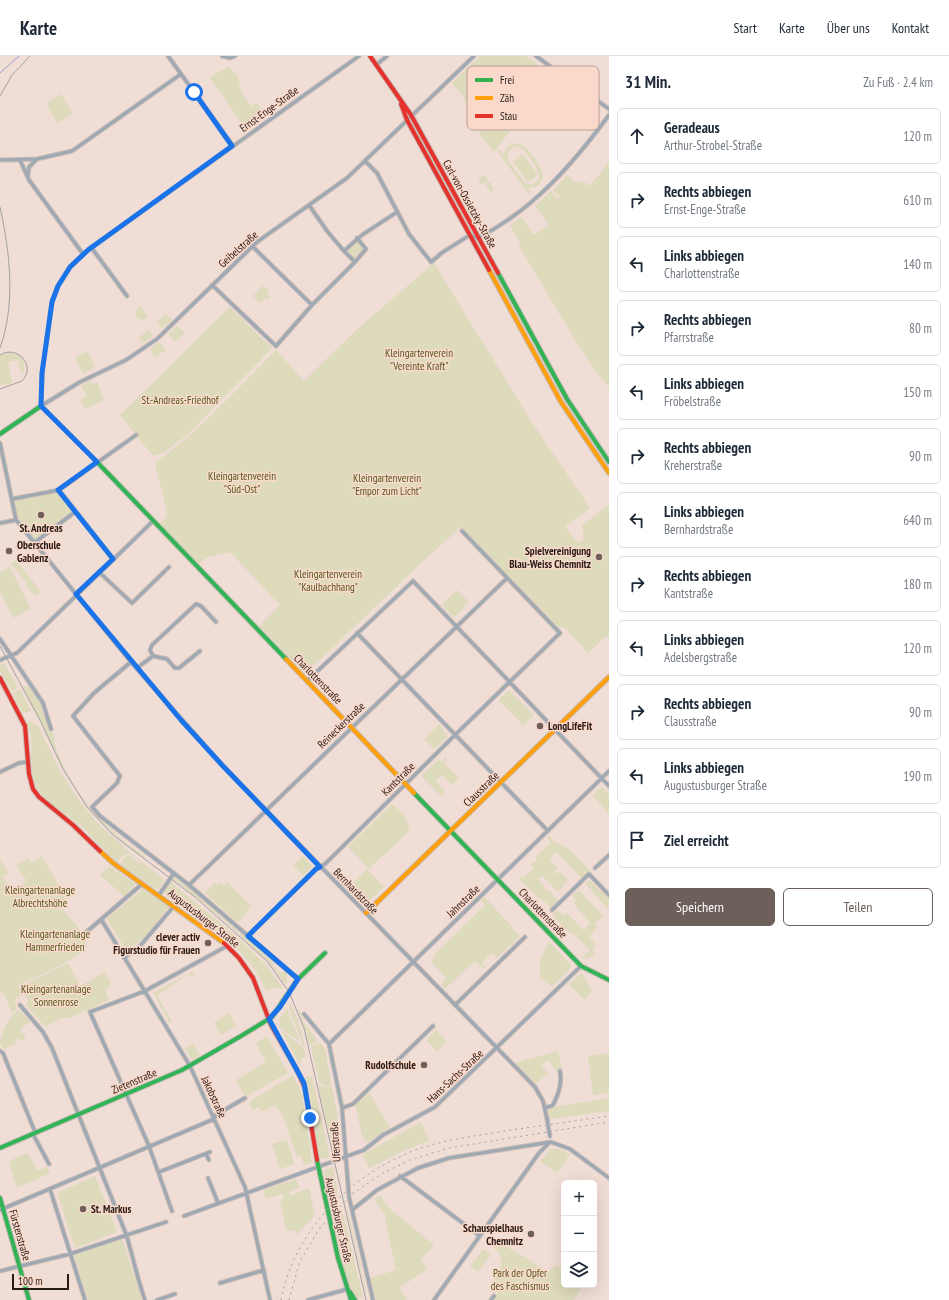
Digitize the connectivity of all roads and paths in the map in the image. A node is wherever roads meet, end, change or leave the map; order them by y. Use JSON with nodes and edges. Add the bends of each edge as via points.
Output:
{"nodes":[{"id":1,"x":168,"y":56,"type":"edge"},
{"id":2,"x":222,"y":56,"type":"edge"},
{"id":3,"x":235,"y":56,"type":"edge"},
{"id":4,"x":359,"y":56,"type":"edge"},
{"id":5,"x":370,"y":56,"type":"edge"},
{"id":6,"x":387,"y":56,"type":"edge"},
{"id":7,"x":474,"y":56,"type":"edge"},
{"id":8,"x":536,"y":56,"type":"edge"},
{"id":9,"x":376,"y":65,"type":"junction"},
{"id":10,"x":550,"y":66,"type":"edge"},
{"id":11,"x":181,"y":74,"type":"junction"},
{"id":12,"x":398,"y":98,"type":"junction"},
{"id":13,"x":599,"y":102,"type":"edge"},
{"id":14,"x":609,"y":109,"type":"edge"},
{"id":15,"x":411,"y":114,"type":"junction"},
{"id":16,"x":609,"y":115,"type":"edge"},
{"id":17,"x":407,"y":120,"type":"junction"},
{"id":18,"x":599,"y":127,"type":"edge"},
{"id":19,"x":597,"y":130,"type":"edge"},
{"id":20,"x":232,"y":146,"type":"junction"},
{"id":21,"x":36,"y":159,"type":"junction"},
{"id":22,"x":0,"y":160,"type":"edge"},
{"id":23,"x":20,"y":160,"type":"junction"},
{"id":24,"x":365,"y":161,"type":"junction"},
{"id":25,"x":27,"y":176,"type":"junction"},
{"id":26,"x":310,"y":205,"type":"junction"},
{"id":27,"x":397,"y":212,"type":"junction"},
{"id":28,"x":470,"y":235,"type":"junction"},
{"id":29,"x":357,"y":238,"type":"junction"},
{"id":30,"x":478,"y":238,"type":"junction"},
{"id":31,"x":252,"y":246,"type":"junction"},
{"id":32,"x":91,"y":247,"type":"junction"},
{"id":33,"x":344,"y":251,"type":"junction"},
{"id":34,"x":83,"y":254,"type":"junction"},
{"id":35,"x":355,"y":262,"type":"junction"},
{"id":36,"x":212,"y":285,"type":"junction"},
{"id":37,"x":127,"y":296,"type":"dead end"},
{"id":38,"x":312,"y":305,"type":"junction"},
{"id":39,"x":524,"y":321,"type":"junction"},
{"id":40,"x":518,"y":324,"type":"junction"},
{"id":41,"x":41,"y":406,"type":"junction"},
{"id":42,"x":582,"y":422,"type":"junction"},
{"id":43,"x":576,"y":426,"type":"junction"},
{"id":44,"x":0,"y":434,"type":"edge"},
{"id":45,"x":136,"y":434,"type":"dead end"},
{"id":46,"x":0,"y":443,"type":"edge"},
{"id":47,"x":97,"y":462,"type":"junction"},
{"id":48,"x":609,"y":462,"type":"edge"},
{"id":49,"x":609,"y":473,"type":"edge"},
{"id":50,"x":58,"y":490,"type":"junction"},
{"id":51,"x":12,"y":499,"type":"junction"},
{"id":52,"x":75,"y":512,"type":"junction"},
{"id":53,"x":16,"y":520,"type":"junction"},
{"id":54,"x":153,"y":521,"type":"junction"},
{"id":55,"x":0,"y":523,"type":"edge"},
{"id":56,"x":462,"y":532,"type":"dead end"},
{"id":57,"x":34,"y":543,"type":"junction"},
{"id":58,"x":113,"y":559,"type":"junction"},
{"id":59,"x":169,"y":567,"type":"dead end"},
{"id":60,"x":99,"y":572,"type":"junction"},
{"id":61,"x":506,"y":578,"type":"junction"},
{"id":62,"x":76,"y":594,"type":"junction"},
{"id":63,"x":216,"y":622,"type":"dead end"},
{"id":64,"x":456,"y":626,"type":"junction"},
{"id":65,"x":357,"y":633,"type":"junction"},
{"id":66,"x":0,"y":639,"type":"edge"},
{"id":67,"x":200,"y":651,"type":"dead end"},
{"id":68,"x":10,"y":656,"type":"junction"},
{"id":69,"x":152,"y":656,"type":"junction"},
{"id":70,"x":0,"y":660,"type":"edge"},
{"id":71,"x":131,"y":662,"type":"junction"},
{"id":72,"x":137,"y":668,"type":"junction"},
{"id":73,"x":0,"y":678,"type":"edge"},
{"id":74,"x":609,"y":678,"type":"edge"},
{"id":75,"x":401,"y":679,"type":"junction"},
{"id":76,"x":307,"y":681,"type":"junction"},
{"id":77,"x":510,"y":682,"type":"junction"},
{"id":78,"x":352,"y":727,"type":"junction"},
{"id":79,"x":51,"y":729,"type":"dead end"},
{"id":80,"x":555,"y":730,"type":"junction"},
{"id":81,"x":455,"y":735,"type":"junction"},
{"id":82,"x":28,"y":762,"type":"junction"},
{"id":83,"x":0,"y":772,"type":"edge"},
{"id":84,"x":609,"y":772,"type":"edge"},
{"id":85,"x":602,"y":778,"type":"junction"},
{"id":86,"x":500,"y":783,"type":"junction"},
{"id":87,"x":406,"y":784,"type":"junction"},
{"id":88,"x":609,"y":786,"type":"edge"},
{"id":89,"x":266,"y":810,"type":"junction"},
{"id":90,"x":451,"y":830,"type":"junction"},
{"id":91,"x":548,"y":831,"type":"junction"},
{"id":92,"x":609,"y":855,"type":"edge"},
{"id":93,"x":320,"y":867,"type":"junction"},
{"id":94,"x":595,"y":868,"type":"dead end"},
{"id":95,"x":174,"y":873,"type":"junction"},
{"id":96,"x":498,"y":879,"type":"junction"},
{"id":97,"x":143,"y":884,"type":"junction"},
{"id":98,"x":189,"y":885,"type":"junction"},
{"id":99,"x":159,"y":895,"type":"junction"},
{"id":100,"x":609,"y":895,"type":"edge"},
{"id":101,"x":174,"y":906,"type":"junction"},
{"id":102,"x":552,"y":910,"type":"dead end"},
{"id":103,"x":366,"y":913,"type":"junction"},
{"id":104,"x":101,"y":919,"type":"junction"},
{"id":105,"x":83,"y":935,"type":"dead end"},
{"id":106,"x":248,"y":936,"type":"junction"},
{"id":107,"x":525,"y":937,"type":"dead end"},
{"id":108,"x":228,"y":946,"type":"junction"},
{"id":109,"x":325,"y":953,"type":"dead end"},
{"id":110,"x":124,"y":958,"type":"junction"},
{"id":111,"x":413,"y":962,"type":"junction"},
{"id":112,"x":581,"y":966,"type":"junction"},
{"id":113,"x":298,"y":979,"type":"junction"},
{"id":114,"x":609,"y":980,"type":"edge"},
{"id":115,"x":145,"y":991,"type":"junction"},
{"id":116,"x":20,"y":1005,"type":"dead end"},
{"id":117,"x":455,"y":1005,"type":"junction"},
{"id":118,"x":304,"y":1014,"type":"dead end"},
{"id":119,"x":269,"y":1019,"type":"junction"},
{"id":120,"x":433,"y":1026,"type":"dead end"},
{"id":121,"x":329,"y":1044,"type":"junction"},
{"id":122,"x":497,"y":1048,"type":"junction"},
{"id":123,"x":0,"y":1051,"type":"edge"},
{"id":124,"x":190,"y":1066,"type":"junction"},
{"id":125,"x":560,"y":1071,"type":"dead end"},
{"id":126,"x":126,"y":1094,"type":"junction"},
{"id":127,"x":245,"y":1098,"type":"dead end"},
{"id":128,"x":342,"y":1108,"type":"junction"},
{"id":129,"x":545,"y":1108,"type":"junction"},
{"id":130,"x":79,"y":1114,"type":"junction"},
{"id":131,"x":214,"y":1119,"type":"junction"},
{"id":132,"x":34,"y":1133,"type":"junction"},
{"id":133,"x":551,"y":1142,"type":"junction"},
{"id":134,"x":149,"y":1146,"type":"junction"},
{"id":135,"x":0,"y":1148,"type":"edge"},
{"id":136,"x":346,"y":1157,"type":"junction"},
{"id":137,"x":209,"y":1160,"type":"dead end"},
{"id":138,"x":49,"y":1164,"type":"dead end"},
{"id":139,"x":318,"y":1167,"type":"junction"},
{"id":140,"x":100,"y":1168,"type":"junction"},
{"id":141,"x":159,"y":1172,"type":"junction"},
{"id":142,"x":400,"y":1176,"type":"junction"},
{"id":143,"x":208,"y":1178,"type":"dead end"},
{"id":144,"x":609,"y":1178,"type":"edge"},
{"id":145,"x":50,"y":1189,"type":"junction"},
{"id":146,"x":247,"y":1192,"type":"junction"},
{"id":147,"x":0,"y":1198,"type":"edge"},
{"id":148,"x":218,"y":1203,"type":"junction"},
{"id":149,"x":2,"y":1210,"type":"edge"},
{"id":150,"x":352,"y":1210,"type":"junction"},
{"id":151,"x":172,"y":1211,"type":"dead end"},
{"id":152,"x":184,"y":1216,"type":"dead end"},
{"id":153,"x":166,"y":1222,"type":"dead end"},
{"id":154,"x":126,"y":1234,"type":"junction"},
{"id":155,"x":480,"y":1236,"type":"junction"},
{"id":156,"x":70,"y":1254,"type":"junction"},
{"id":157,"x":20,"y":1266,"type":"junction"},
{"id":158,"x":264,"y":1270,"type":"junction"},
{"id":159,"x":0,"y":1271,"type":"edge"},
{"id":160,"x":220,"y":1283,"type":"dead end"},
{"id":161,"x":348,"y":1289,"type":"junction"},
{"id":162,"x":175,"y":1294,"type":"dead end"},
{"id":163,"x":494,"y":1296,"type":"dead end"},
{"id":164,"x":29,"y":1300,"type":"edge"},
{"id":165,"x":85,"y":1300,"type":"edge"},
{"id":166,"x":145,"y":1300,"type":"edge"},
{"id":167,"x":157,"y":1300,"type":"edge"},
{"id":168,"x":270,"y":1300,"type":"edge"},
{"id":169,"x":308,"y":1300,"type":"edge"},
{"id":170,"x":351,"y":1300,"type":"edge"},
{"id":171,"x":355,"y":1300,"type":"edge"},
{"id":172,"x":372,"y":1300,"type":"edge"},
{"id":173,"x":434,"y":1300,"type":"edge"},
{"id":174,"x":491,"y":1300,"type":"edge"}],
"edges":[{"from":1,"to":11,"type":"street"},
{"from":2,"to":3,"type":"street"},
{"from":4,"to":20,"type":"street","name":"Ernst-Enge-Straße"},
{"from":5,"to":9,"type":"street","name":"Carl-von-Ossietzky-Straße"},
{"from":6,"to":9,"type":"street"},
{"from":7,"to":15,"type":"street","name":"Geibelstraße"},
{"from":8,"to":10,"type":"street"},
{"from":9,"to":12,"type":"street","name":"Carl-von-Ossietzky-Straße"},
{"from":11,"to":20,"type":"street"},
{"from":11,"to":21,"type":"street","via":[[72,151]]},
{"from":12,"to":15,"type":"street","name":"Carl-von-Ossietzky-Straße"},
{"from":12,"to":17,"type":"street","name":"Carl-von-Ossietzky-Straße"},
{"from":13,"to":14,"type":"street"},
{"from":15,"to":17,"type":"street","name":"Geibelstraße"},
{"from":15,"to":30,"type":"street","name":"Carl-von-Ossietzky-Straße"},
{"from":16,"to":18,"type":"street"},
{"from":17,"to":24,"type":"street","name":"Geibelstraße"},
{"from":17,"to":28,"type":"street","name":"Carl-von-Ossietzky-Straße"},
{"from":19,"to":30,"type":"street","via":[[554,182],[530,204]]},
{"from":20,"to":32,"type":"street","name":"Ernst-Enge-Straße"},
{"from":21,"to":23,"type":"street"},
{"from":21,"to":25,"type":"street","via":[[29,167]]},
{"from":22,"to":23,"type":"street"},
{"from":23,"to":25,"type":"street"},
{"from":24,"to":26,"type":"street","name":"Geibelstraße"},
{"from":24,"to":27,"type":"street","via":[[378,176]]},
{"from":25,"to":34,"type":"street"},
{"from":26,"to":31,"type":"street","name":"Geibelstraße"},
{"from":26,"to":33,"type":"street"},
{"from":27,"to":28,"type":"street","via":[[409,234],[431,262]]},
{"from":27,"to":29,"type":"street"},
{"from":28,"to":30,"type":"street"},
{"from":28,"to":40,"type":"street","name":"Carl-von-Ossietzky-Straße"},
{"from":29,"to":33,"type":"street"},
{"from":29,"to":35,"type":"street","via":[[366,249]]},
{"from":30,"to":39,"type":"street","name":"Carl-von-Ossietzky-Straße"},
{"from":31,"to":36,"type":"street","name":"Geibelstraße"},
{"from":31,"to":38,"type":"street"},
{"from":32,"to":34,"type":"street","name":"Ernst-Enge-Straße"},
{"from":32,"to":37,"type":"street"},
{"from":33,"to":35,"type":"street"},
{"from":34,"to":41,"type":"street","name":"Ernst-Enge-Straße","via":[[70,267],[52,302],[42,373]]},
{"from":35,"to":38,"type":"street"},
{"from":36,"to":38,"type":"street","via":[[276,346]]},
{"from":36,"to":41,"type":"street","name":"Geibelstraße","via":[[176,322],[146,347]]},
{"from":39,"to":40,"type":"street"},
{"from":39,"to":42,"type":"street","name":"Carl-von-Ossietzky-Straße"},
{"from":40,"to":43,"type":"street","name":"Carl-von-Ossietzky-Straße"},
{"from":41,"to":44,"type":"street","name":"Geibelstraße"},
{"from":41,"to":47,"type":"street","name":"Charlottenstraße"},
{"from":42,"to":43,"type":"street"},
{"from":42,"to":48,"type":"street","name":"Carl-von-Ossietzky-Straße"},
{"from":43,"to":49,"type":"street","name":"Carl-von-Ossietzky-Straße"},
{"from":45,"to":47,"type":"street"},
{"from":46,"to":51,"type":"street","name":"Bernhardstraße"},
{"from":47,"to":50,"type":"street"},
{"from":47,"to":54,"type":"street","name":"Charlottenstraße"},
{"from":50,"to":51,"type":"street"},
{"from":50,"to":52,"type":"street"},
{"from":51,"to":53,"type":"street","name":"Bernhardstraße"},
{"from":52,"to":57,"type":"street"},
{"from":52,"to":58,"type":"street"},
{"from":53,"to":55,"type":"street"},
{"from":53,"to":57,"type":"street","name":"Bernhardstraße"},
{"from":54,"to":58,"type":"street"},
{"from":54,"to":76,"type":"street","name":"Charlottenstraße"},
{"from":56,"to":61,"type":"street"},
{"from":57,"to":62,"type":"street","name":"Bernhardstraße"},
{"from":58,"to":60,"type":"street"},
{"from":59,"to":60,"type":"street","via":[[132,603]]},
{"from":60,"to":62,"type":"street"},
{"from":61,"to":64,"type":"street","name":"Reineckerstraße"},
{"from":61,"to":77,"type":"street","name":"Kantstraße","via":[[560,633]]},
{"from":62,"to":68,"type":"street","via":[[17,653]]},
{"from":62,"to":71,"type":"street","name":"Bernhardstraße"},
{"from":63,"to":69,"type":"street","via":[[196,604],[152,645]]},
{"from":64,"to":65,"type":"street","via":[[411,581]]},
{"from":64,"to":75,"type":"street","name":"Reineckerstraße"},
{"from":64,"to":77,"type":"street"},
{"from":65,"to":75,"type":"street"},
{"from":65,"to":76,"type":"street"},
{"from":66,"to":68,"type":"street"},
{"from":67,"to":69,"type":"street","via":[[179,668],[175,668],[167,659]]},
{"from":68,"to":70,"type":"street"},
{"from":68,"to":79,"type":"street","via":[[43,702]]},
{"from":69,"to":72,"type":"street"},
{"from":71,"to":72,"type":"street","name":"Bernhardstraße"},
{"from":71,"to":95,"type":"street","via":[[94,693],[73,716],[120,776],[120,780],[92,807],[130,842],[155,857]]},
{"from":72,"to":89,"type":"street","name":"Bernhardstraße","via":[[199,740]]},
{"from":73,"to":82,"type":"street","name":"Augustusburger Straße","via":[[25,726]]},
{"from":74,"to":80,"type":"street","name":"Clausstraße"},
{"from":75,"to":78,"type":"street","name":"Reineckerstraße"},
{"from":75,"to":81,"type":"street"},
{"from":76,"to":78,"type":"street","name":"Charlottenstraße"},
{"from":77,"to":80,"type":"street"},
{"from":77,"to":81,"type":"street","name":"Kantstraße"},
{"from":78,"to":87,"type":"street","name":"Charlottenstraße"},
{"from":78,"to":89,"type":"street","name":"Reineckerstraße"},
{"from":80,"to":85,"type":"street"},
{"from":80,"to":86,"type":"street","name":"Clausstraße"},
{"from":81,"to":86,"type":"street"},
{"from":81,"to":87,"type":"street","name":"Kantstraße"},
{"from":82,"to":83,"type":"street","via":[[19,763]]},
{"from":82,"to":97,"type":"street","name":"Augustusburger Straße","via":[[31,783],[39,797],[113,863]]},
{"from":84,"to":85,"type":"street","name":"Jahnstraße"},
{"from":85,"to":88,"type":"street"},
{"from":85,"to":91,"type":"street","name":"Jahnstraße"},
{"from":86,"to":90,"type":"street","name":"Clausstraße"},
{"from":86,"to":91,"type":"street"},
{"from":87,"to":90,"type":"street","name":"Charlottenstraße"},
{"from":87,"to":93,"type":"street","name":"Kantstraße"},
{"from":89,"to":93,"type":"street","name":"Bernhardstraße"},
{"from":89,"to":98,"type":"street","name":"Reineckerstraße"},
{"from":90,"to":96,"type":"street","name":"Charlottenstraße"},
{"from":90,"to":103,"type":"street","name":"Clausstraße"},
{"from":91,"to":96,"type":"street","name":"Jahnstraße"},
{"from":92,"to":94,"type":"street"},
{"from":93,"to":103,"type":"street","name":"Bernhardstraße"},
{"from":93,"to":106,"type":"street","name":"Kantstraße"},
{"from":95,"to":98,"type":"street"},
{"from":95,"to":99,"type":"street"},
{"from":96,"to":111,"type":"street","name":"Jahnstraße"},
{"from":96,"to":112,"type":"street","name":"Charlottenstraße"},
{"from":97,"to":99,"type":"street","name":"Augustusburger Straße"},
{"from":97,"to":104,"type":"street"},
{"from":98,"to":106,"type":"street"},
{"from":99,"to":101,"type":"street","name":"Augustusburger Straße"},
{"from":100,"to":102,"type":"street","via":[[589,874]]},
{"from":101,"to":108,"type":"street","name":"Augustusburger Straße"},
{"from":101,"to":110,"type":"street","via":[[140,946]]},
{"from":103,"to":111,"type":"street","name":"Bernhardstraße"},
{"from":104,"to":105,"type":"street"},
{"from":104,"to":110,"type":"street","name":"Jakobstraße"},
{"from":106,"to":113,"type":"street"},
{"from":107,"to":117,"type":"street"},
{"from":108,"to":115,"type":"street"},
{"from":108,"to":119,"type":"street","name":"Augustusburger Straße","via":[[254,978]]},
{"from":109,"to":113,"type":"street"},
{"from":110,"to":115,"type":"street","name":"Jakobstraße"},
{"from":111,"to":117,"type":"street","name":"Bernhardstraße"},
{"from":111,"to":121,"type":"street","name":"Jahnstraße"},
{"from":112,"to":114,"type":"street","name":"Charlottenstraße"},
{"from":112,"to":122,"type":"street","name":"Hans-Sachs-Straße"},
{"from":113,"to":119,"type":"street"},
{"from":115,"to":124,"type":"street","name":"Jakobstraße"},
{"from":115,"to":126,"type":"street","via":[[90,1012]]},
{"from":116,"to":130,"type":"street","via":[[43,1032],[52,1048]]},
{"from":117,"to":122,"type":"street","name":"Bernhardstraße"},
{"from":118,"to":121,"type":"street","name":"Uferstraße"},
{"from":119,"to":124,"type":"street","name":"Zietenstraße"},
{"from":119,"to":139,"type":"street","name":"Augustusburger Straße","via":[[305,1088]]},
{"from":120,"to":128,"type":"street","via":[[353,1104]]},
{"from":121,"to":128,"type":"street","name":"Uferstraße"},
{"from":122,"to":129,"type":"street","name":"Bernhardstraße","via":[[535,1087]]},
{"from":122,"to":136,"type":"street","name":"Hans-Sachs-Straße","via":[[435,1107],[383,1135],[364,1150]]},
{"from":123,"to":132,"type":"street","via":[[3,1053]]},
{"from":124,"to":126,"type":"street","name":"Zietenstraße"},
{"from":124,"to":131,"type":"street","name":"Jakobstraße"},
{"from":125,"to":129,"type":"street","via":[[562,1081],[558,1095],[553,1105]]},
{"from":126,"to":130,"type":"street","name":"Zietenstraße"},
{"from":126,"to":134,"type":"street"},
{"from":127,"to":131,"type":"street","via":[[216,1115]]},
{"from":128,"to":136,"type":"street","name":"Uferstraße"},
{"from":129,"to":133,"type":"street","name":"Bernhardstraße","bridge":true},
{"from":130,"to":132,"type":"street","name":"Zietenstraße"},
{"from":130,"to":140,"type":"street"},
{"from":131,"to":134,"type":"street"},
{"from":131,"to":146,"type":"street","name":"Jakobstraße"},
{"from":132,"to":135,"type":"street","name":"Zietenstraße"},
{"from":132,"to":138,"type":"street"},
{"from":133,"to":142,"type":"street","via":[[449,1158]]},
{"from":133,"to":144,"type":"street","via":[[570,1149]]},
{"from":133,"to":155,"type":"street","via":[[539,1153]]},
{"from":134,"to":140,"type":"street"},
{"from":134,"to":141,"type":"street"},
{"from":136,"to":139,"type":"street","name":"Hans-Sachs-Straße"},
{"from":136,"to":150,"type":"street","name":"Uferstraße","via":[[346,1183]]},
{"from":137,"to":141,"type":"street","via":[[208,1153]]},
{"from":139,"to":146,"type":"street","name":"Hans-Sachs-Straße"},
{"from":139,"to":161,"type":"street","name":"Augustusburger Straße","via":[[338,1258]]},
{"from":140,"to":145,"type":"street"},
{"from":140,"to":154,"type":"street"},
{"from":141,"to":151,"type":"street"},
{"from":142,"to":150,"type":"street"},
{"from":142,"to":155,"type":"street"},
{"from":143,"to":148,"type":"street"},
{"from":145,"to":149,"type":"street"},
{"from":145,"to":156,"type":"street"},
{"from":146,"to":148,"type":"street","name":"Hans-Sachs-Straße"},
{"from":146,"to":158,"type":"street","name":"Jakobstraße"},
{"from":147,"to":149,"type":"street","name":"Fürstenstraße"},
{"from":148,"to":152,"type":"street","name":"Hans-Sachs-Straße"},
{"from":149,"to":157,"type":"street","name":"Fürstenstraße"},
{"from":150,"to":172,"type":"street","name":"Uferstraße"},
{"from":153,"to":154,"type":"street"},
{"from":154,"to":156,"type":"street"},
{"from":154,"to":166,"type":"street"},
{"from":155,"to":173,"type":"street"},
{"from":156,"to":157,"type":"street"},
{"from":156,"to":165,"type":"street"},
{"from":157,"to":159,"type":"street"},
{"from":157,"to":164,"type":"street","name":"Fürstenstraße"},
{"from":158,"to":160,"type":"street"},
{"from":158,"to":168,"type":"street","name":"Jakobstraße"},
{"from":161,"to":169,"type":"street"},
{"from":161,"to":170,"type":"street","name":"Augustusburger Straße"},
{"from":161,"to":171,"type":"street","name":"Augustusburger Straße"},
{"from":162,"to":167,"type":"street"},
{"from":163,"to":174,"type":"street"}]}
